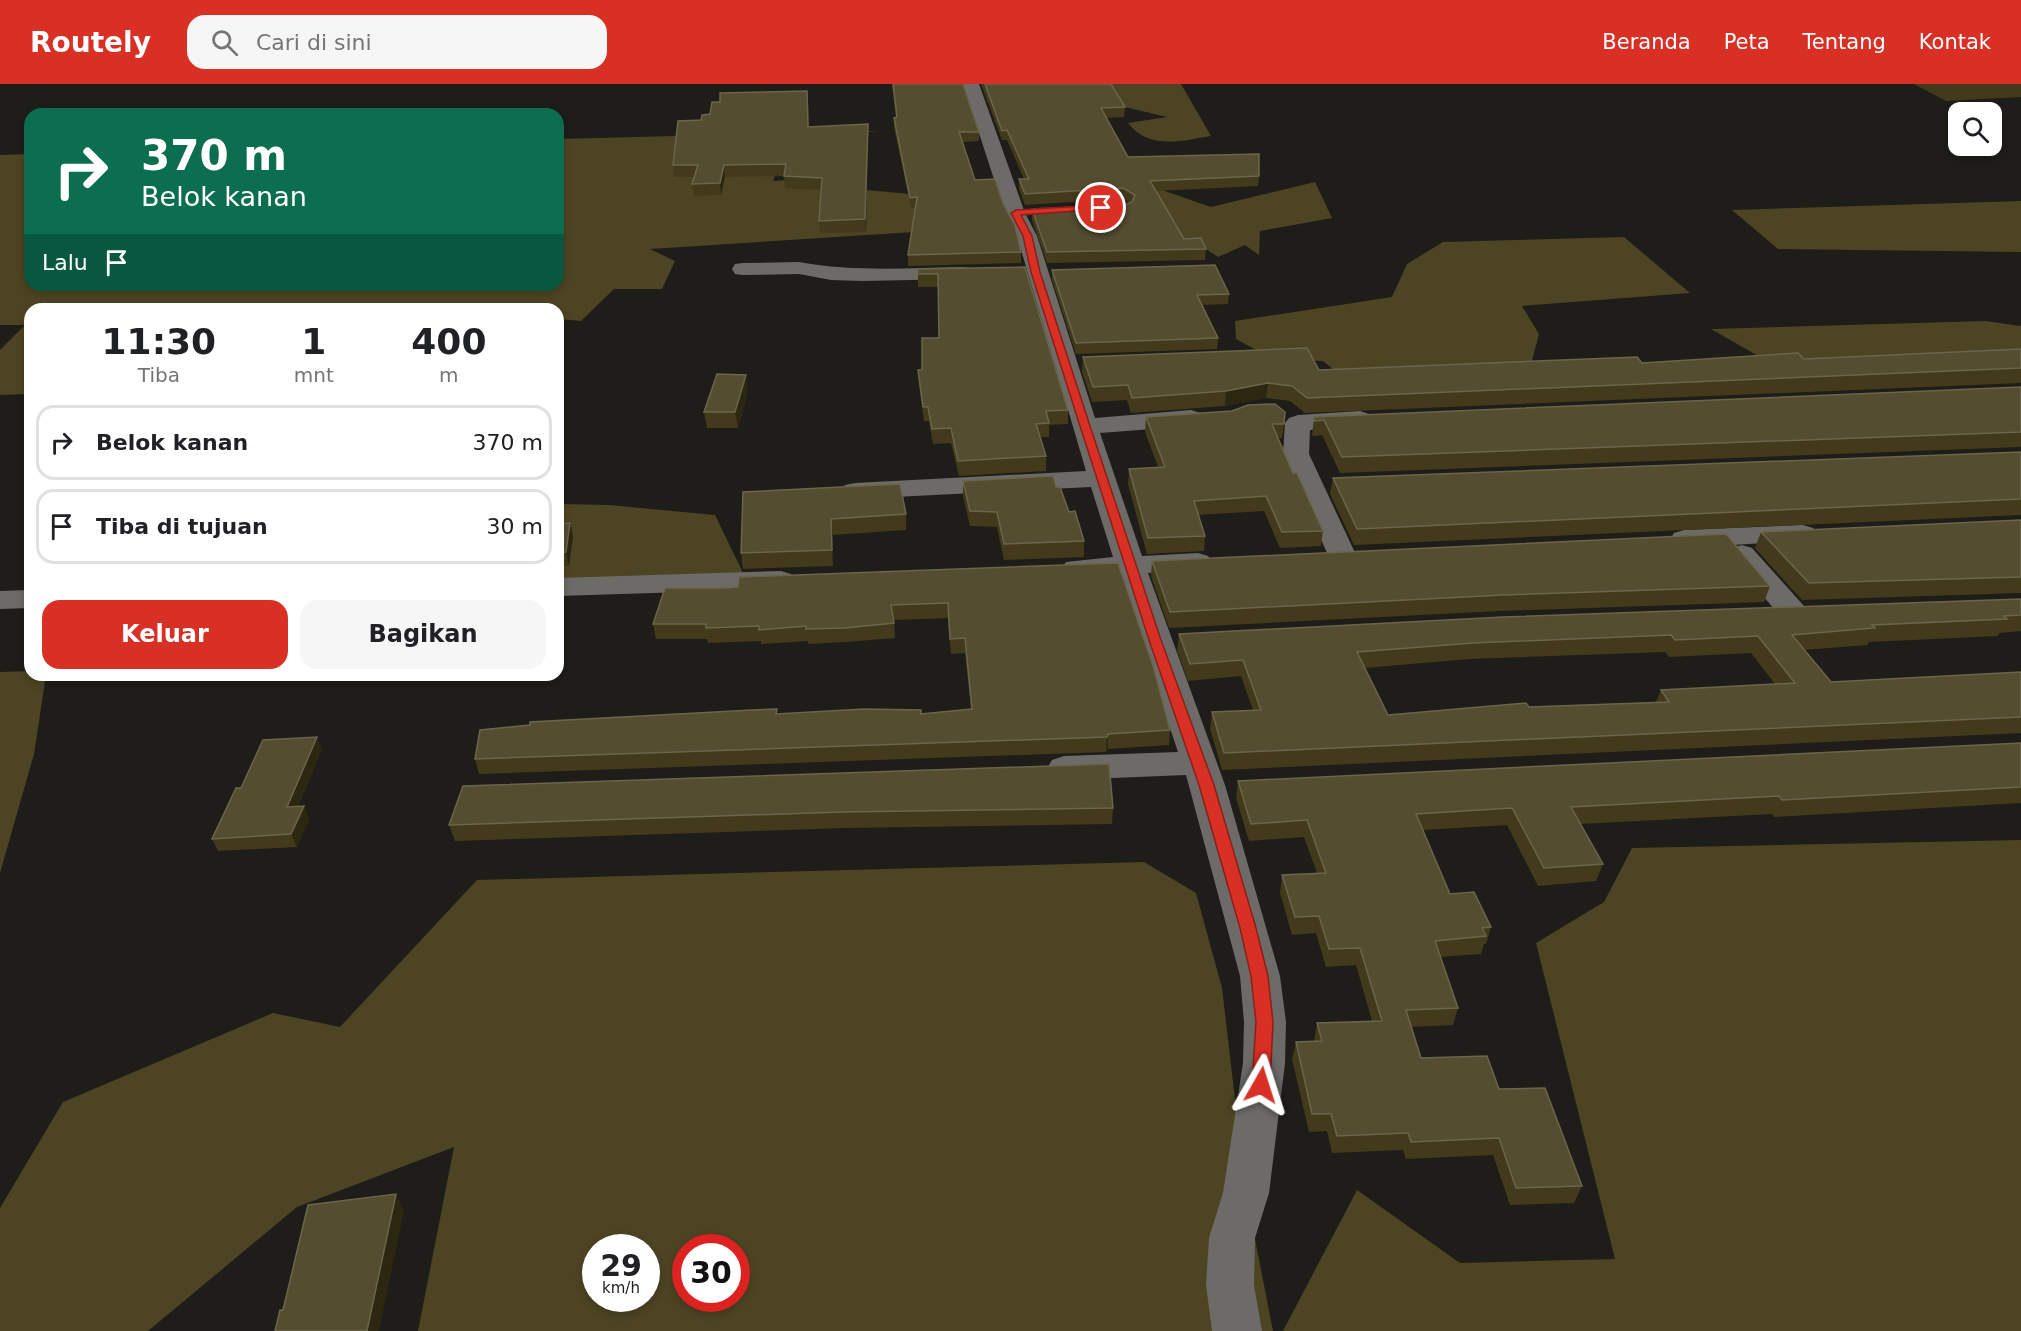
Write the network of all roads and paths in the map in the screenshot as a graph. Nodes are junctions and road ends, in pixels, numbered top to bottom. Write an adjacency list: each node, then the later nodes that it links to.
1 (971, 84): 6 (street)
2 (743, 269): 3 (street)
3 (979, 273)
4 (1219, 416): 6 (street)
5 (1383, 418): 12 (street)
6 (1085, 426): 7 (street)
7 (1102, 478): 8 (street); 14 (street)
8 (831, 492)
9 (1833, 533): 10 (street)
10 (1727, 537): 11 (street); 21 (street)
11 (1657, 540)
12 (1342, 555)
13 (1225, 561): 14 (street)
14 (1131, 566): 15 (street); 24 (street)
15 (1048, 569)
16 (804, 579): 17 (street)
17 (564, 586)
18 (24, 599): 19 (street)
19 (0, 600)
20 (1827, 611): 21 (street)
21 (1793, 612): 22 (street)
22 (1757, 614)
23 (1033, 769): 24 (street)
24 (1203, 774): 25 (street); 26 (street)
25 (1242, 784)
26 (1237, 1331)

